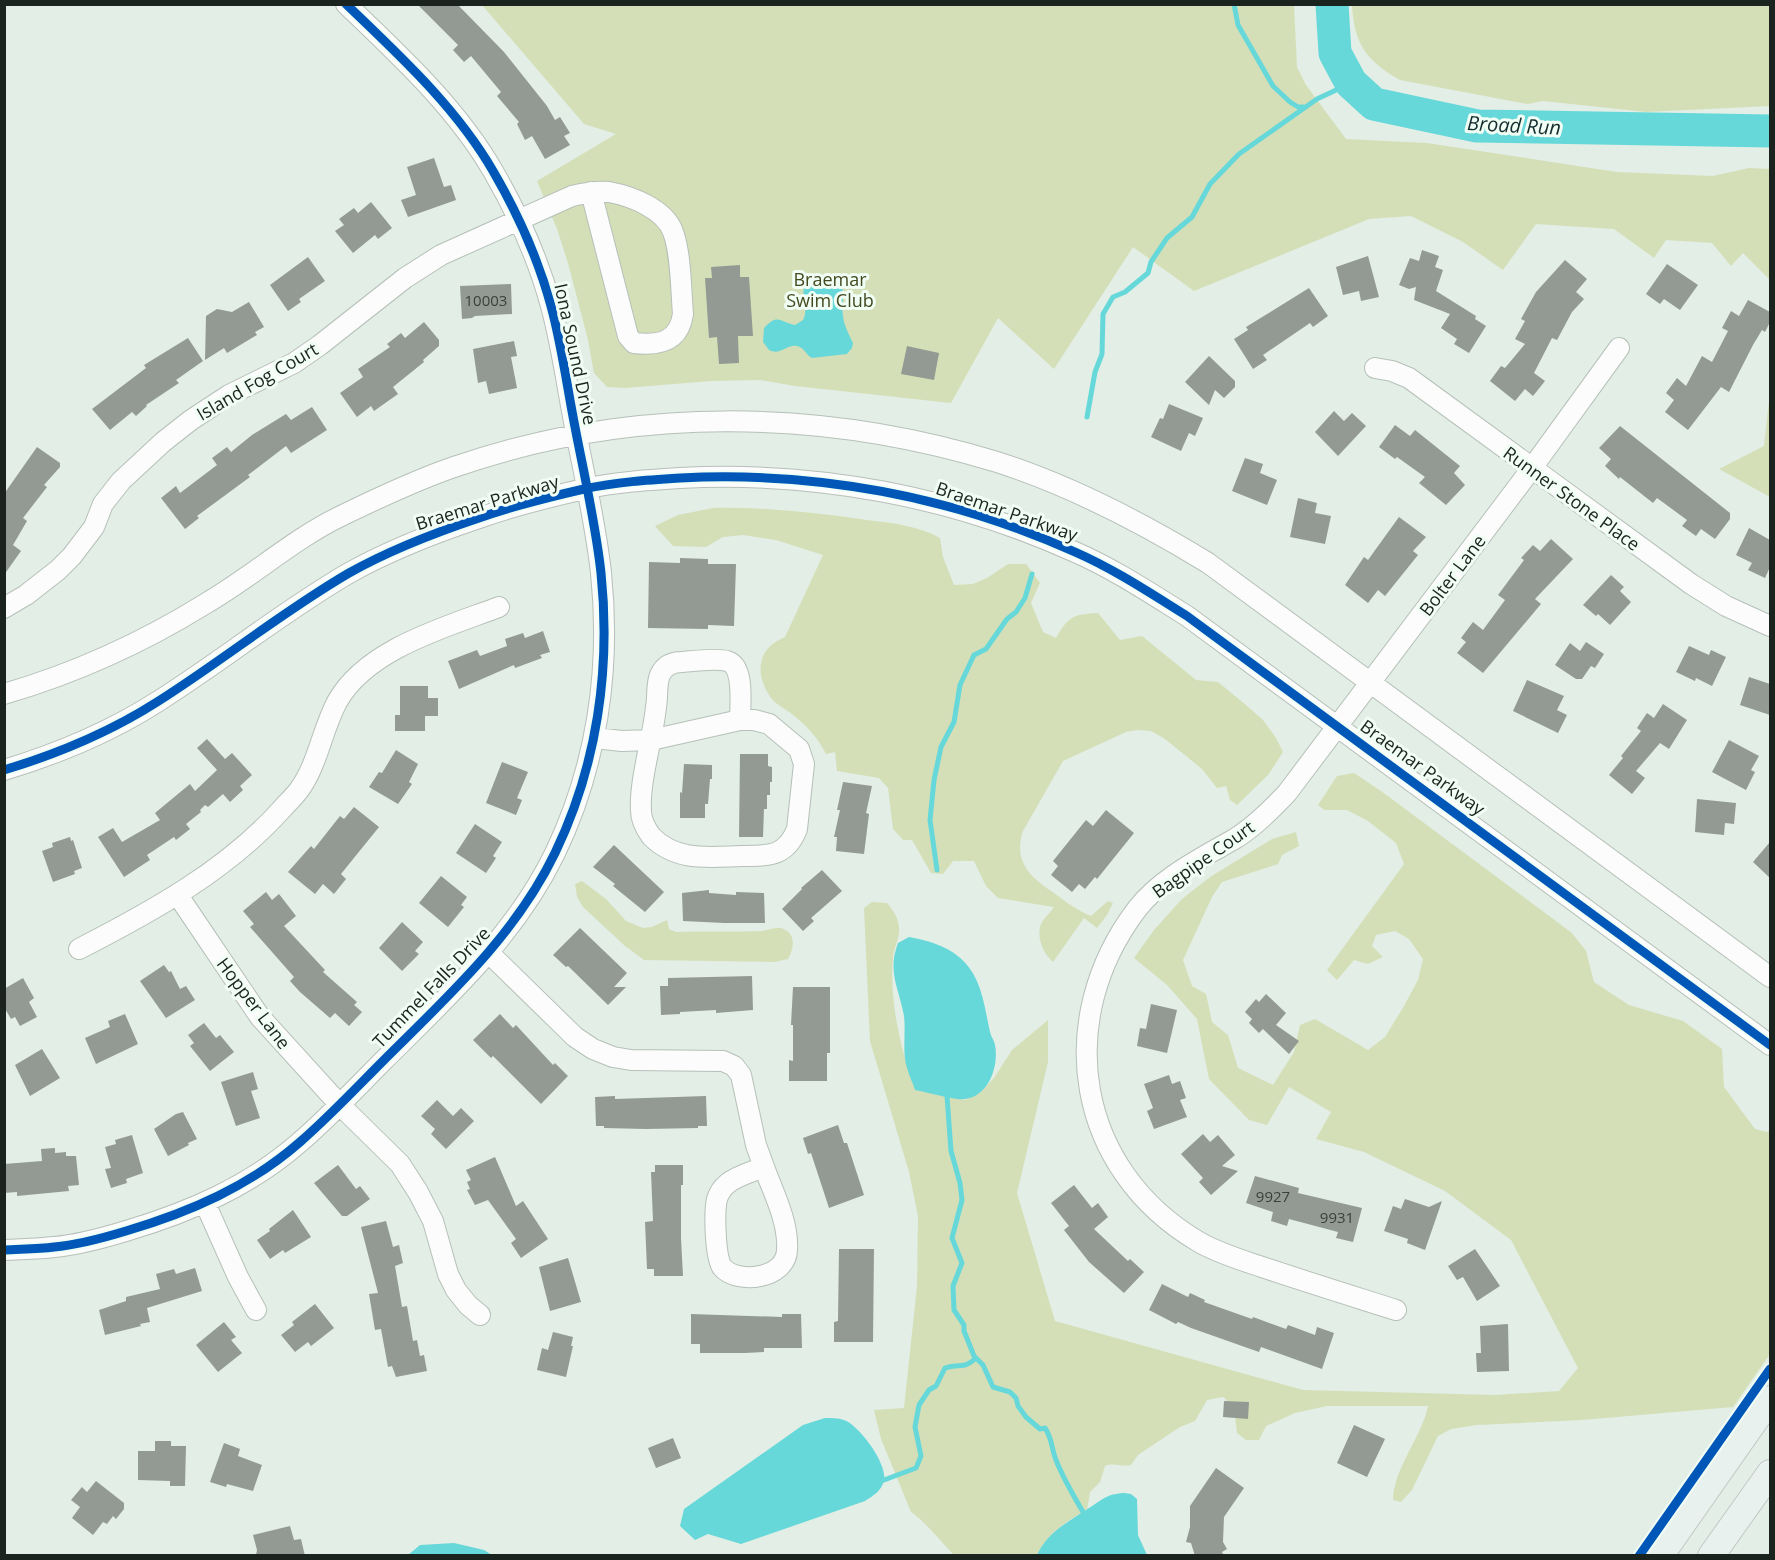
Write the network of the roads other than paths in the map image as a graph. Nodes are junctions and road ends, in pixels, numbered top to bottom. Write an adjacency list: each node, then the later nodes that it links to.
1 (346, 4): 3 (street, Iona Sound Drive)
2 (591, 192): 2 (street); 3 (street, Island Fog Court)
3 (519, 219): 6 (street, Iona Sound Drive); 10 (street, Island Fog Court)
4 (1619, 348): 7 (street, Bolter Lane)
5 (1375, 368): 7 (street, Runner Stone Place)
6 (576, 435): 8 (street, Iona Sound Drive); 12 (street, Braemar Parkway); 13 (street, Braemar Parkway)
7 (1532, 468): 11 (street, Runner Stone Place); 12 (street, Bolter Lane)
8 (586, 489): 15 (street, Braemar Parkway); 16 (street, Tummel Falls Drive); 18 (street, Braemar Parkway)
9 (499, 607): 19 (street)
10 (4, 608)
11 (1770, 626)
12 (1372, 682): 15 (street, Bagpipe Court); 22 (street, Braemar Parkway)
13 (4, 694)
14 (740, 720): 17 (street); 17 (street); 17 (street)
15 (1339, 726): 23 (street, Braemar Parkway); 29 (street, Bagpipe Court)
16 (595, 738): 17 (street); 21 (street, Tummel Falls Drive)
17 (651, 740)
18 (4, 770)
19 (177, 894): 20 (street); 24 (street, Hopper Lane)
20 (79, 949)
21 (489, 953): 24 (street, Tummel Falls Drive); 25 (street)
22 (1770, 977)
23 (1770, 1045)
24 (340, 1105): 26 (street, Tummel Falls Drive); 30 (street, Hopper Lane)
25 (764, 1167): 25 (street)
26 (205, 1203): 27 (street, Tummel Falls Drive); 28 (street)
27 (4, 1250)
28 (256, 1310)
29 (1396, 1310)
30 (480, 1315)
31 (1770, 1399): 33 (main road)
32 (1770, 1473): 34 (main road)
33 (1660, 1556)
34 (1711, 1556)

